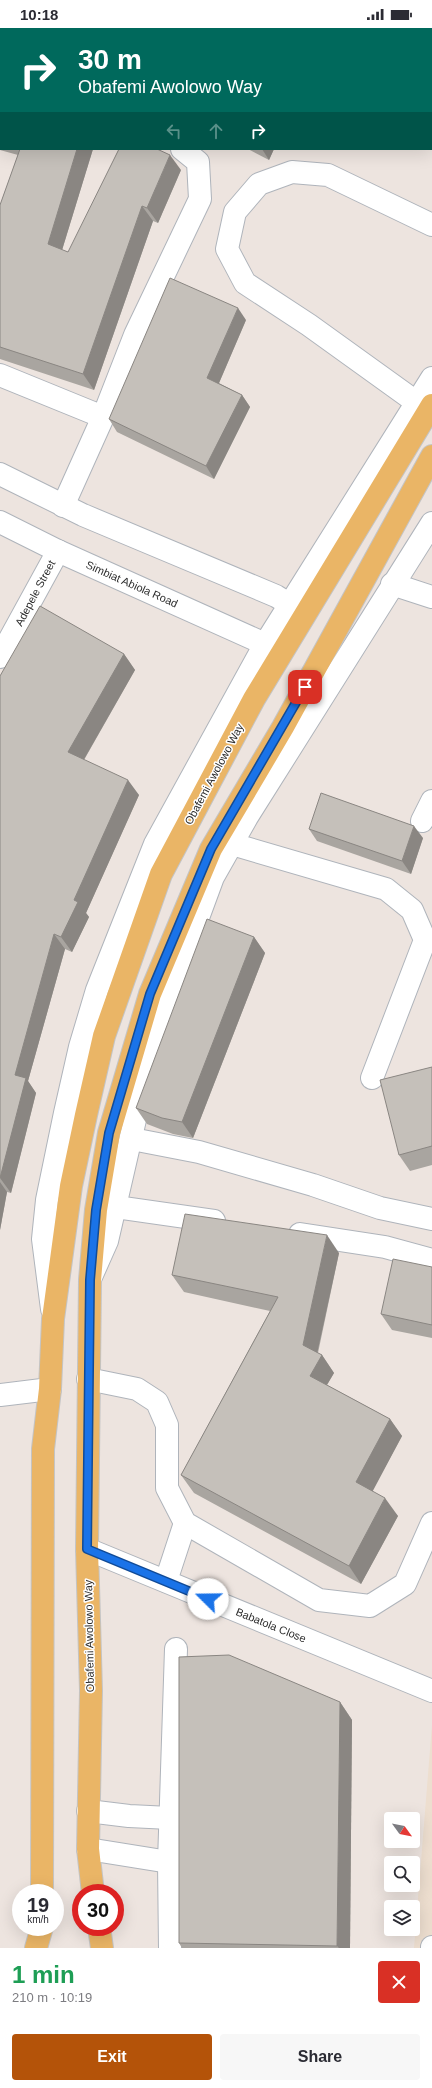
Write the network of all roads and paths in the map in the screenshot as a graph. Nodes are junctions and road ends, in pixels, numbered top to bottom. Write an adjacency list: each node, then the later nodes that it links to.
1 (183, 150): 6 (street)
2 (432, 225): 5 (street)
3 (0, 375): 6 (street)
4 (432, 378): 5 (street)
5 (424, 403): 15 (street); 29 (main road, Obafemi Awolowo Way)
6 (103, 417): 9 (street)
7 (427, 464): 28 (main road, Obafemi Awolowo Way)
8 (0, 474): 9 (street)
9 (63, 506): 15 (street)
10 (0, 522): 12 (street, Simbiat Abiola Road)
11 (432, 523): 13 (street)
12 (58, 551): 16 (street, Simbiat Abiola Road); 17 (street, Adepele Street)
13 (392, 584): 14 (street); 20 (street)
14 (432, 597)
15 (289, 604): 16 (street)
16 (265, 644): 29 (street)
17 (0, 657)
18 (432, 801): 19 (street)
19 (422, 822)
20 (232, 844): 21 (street); 22 (street)
21 (372, 1078)
22 (132, 1139): 23 (street); 24 (street)
23 (116, 1207): 25 (street); 28 (street)
24 (432, 1219)
25 (232, 1224)
26 (278, 1231): 27 (street)
27 (432, 1260)
28 (90, 1280): 30 (main road, Obafemi Awolowo Way)
29 (53, 1319): 31 (main road, Obafemi Awolowo Way)
30 (88, 1379): 34 (street); 35 (main road, Obafemi Awolowo Way)
31 (50, 1389): 32 (street); 43 (main road)
32 (0, 1395)
33 (432, 1523): 34 (street)
34 (185, 1524): 36 (street)
35 (87, 1549): 36 (street, Babatola Close); 39 (main road, Obafemi Awolowo Way)
36 (166, 1581): 38 (street, Babatola Close)
37 (176, 1649): 40 (street)
38 (432, 1691)
39 (88, 1811): 40 (street); 41 (main road, Obafemi Awolowo Way)
40 (170, 1818): 42 (street)
41 (88, 1849): 42 (street); 44 (main road, Obafemi Awolowo Way)
42 (169, 1862): 53 (street)
43 (42, 1884)
44 (92, 1884)
45 (39, 1936): 49 (main road)
46 (42, 1936): 50 (main road)
47 (93, 1936): 51 (main road)
48 (100, 1936): 52 (main road)
49 (36, 1948)
50 (43, 1948)
51 (92, 1948)
52 (102, 1948)
53 (170, 1948)

